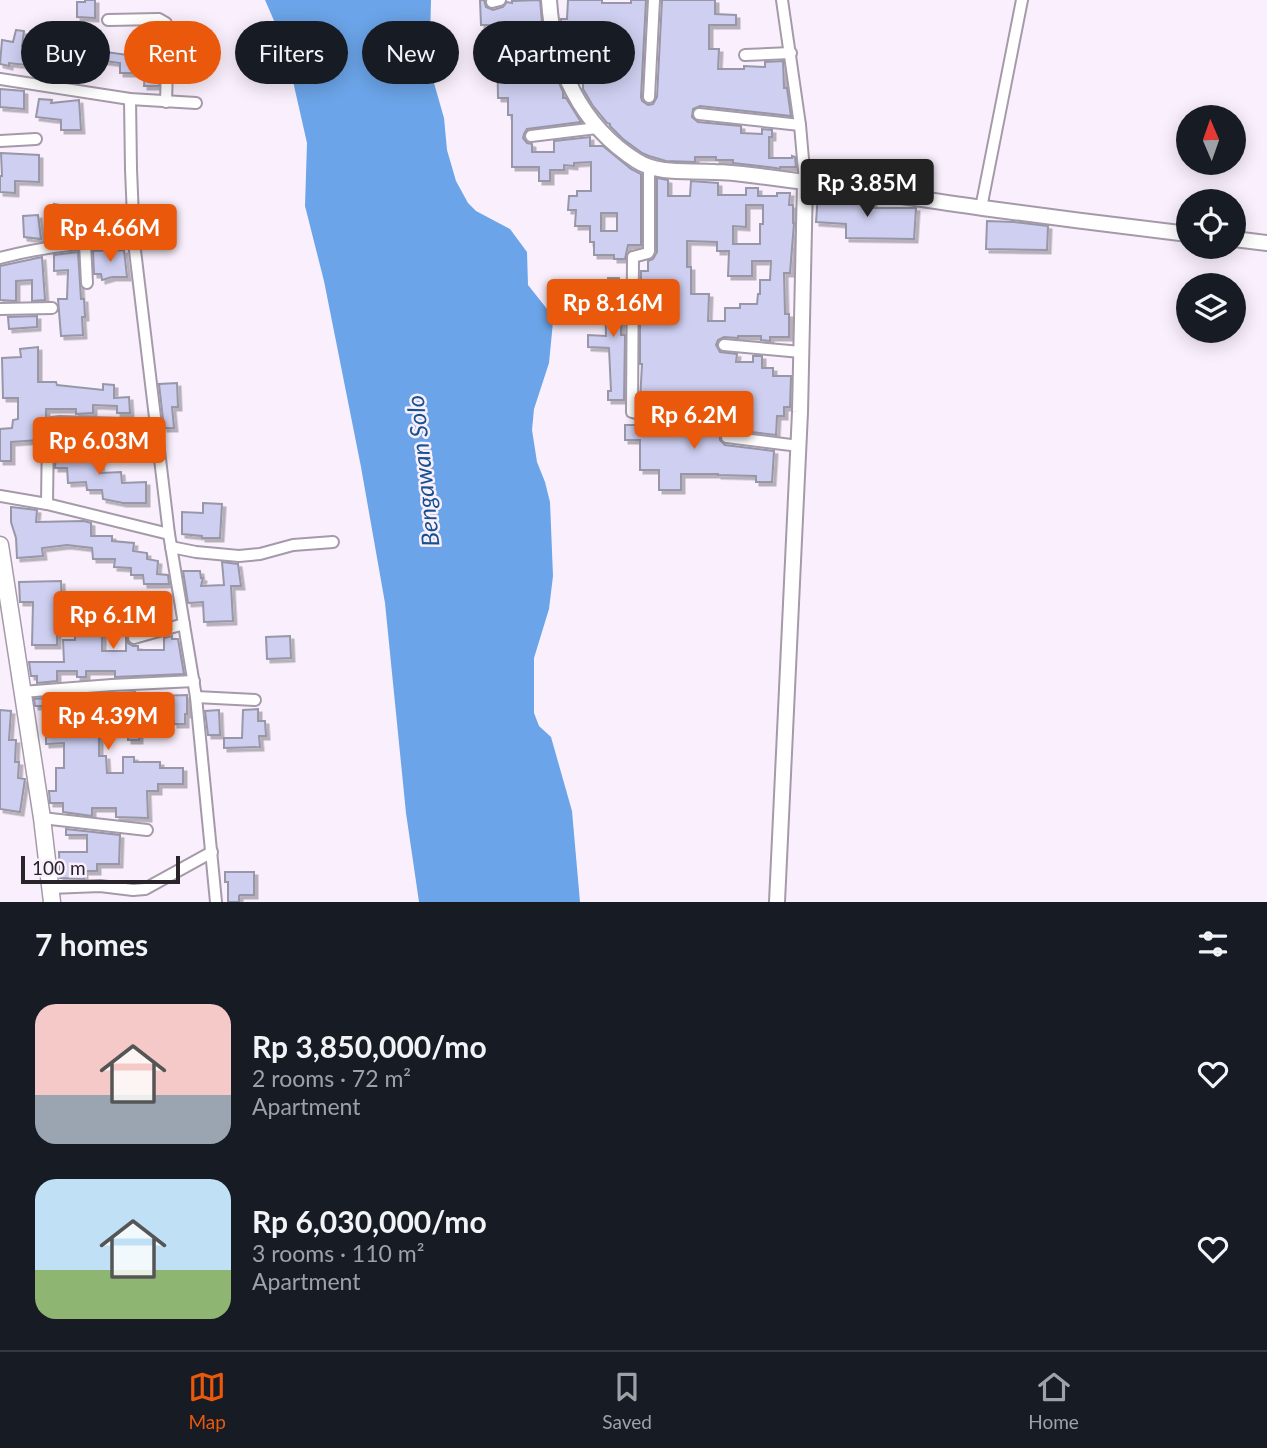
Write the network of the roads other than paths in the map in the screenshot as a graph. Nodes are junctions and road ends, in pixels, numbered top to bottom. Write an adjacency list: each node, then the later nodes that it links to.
1 (549, 0): 15 (street)
2 (654, 0): 9 (street)
3 (782, 0): 6 (street)
4 (1022, 0): 21 (street)
5 (108, 20): 11 (street)
6 (791, 53): 7 (street); 14 (street)
7 (745, 55)
8 (0, 79): 10 (street)
9 (649, 97)
10 (130, 99): 11 (street); 24 (street)
11 (166, 102): 12 (street)
12 (196, 103)
13 (699, 114): 14 (street)
14 (800, 125): 20 (street)
15 (597, 128): 16 (street); 19 (street)
16 (531, 136)
17 (36, 139): 18 (street)
18 (0, 141)
19 (649, 167): 20 (street); 34 (street)
20 (805, 182): 21 (street); 32 (street)
21 (981, 208): 22 (street)
22 (1176, 232)
23 (1246, 240): 26 (street)
24 (134, 242): 25 (street); 33 (street)
25 (85, 243): 27 (street); 28 (street)
26 (1267, 243)
27 (0, 258)
28 (87, 283)
29 (52, 308): 30 (street)
30 (0, 309)
31 (724, 345): 32 (street)
32 (802, 352): 34 (street)
33 (156, 425): 36 (street); 37 (street)
34 (799, 446): 52 (street)
35 (0, 496): 36 (street)
36 (47, 504): 37 (street)
37 (169, 534): 39 (street)
38 (332, 542): 39 (street)
39 (171, 547): 41 (street)
40 (0, 550): 44 (main road)
41 (184, 624): 42 (street); 43 (street)
42 (134, 638)
43 (194, 681): 44 (street); 45 (street)
44 (22, 692): 47 (main road)
45 (196, 697): 46 (street); 49 (street)
46 (255, 701)
47 (42, 818): 48 (street); 50 (main road)
48 (147, 830)
49 (212, 852): 50 (street); 51 (street)
50 (51, 895)
51 (216, 902)
52 (776, 902)

